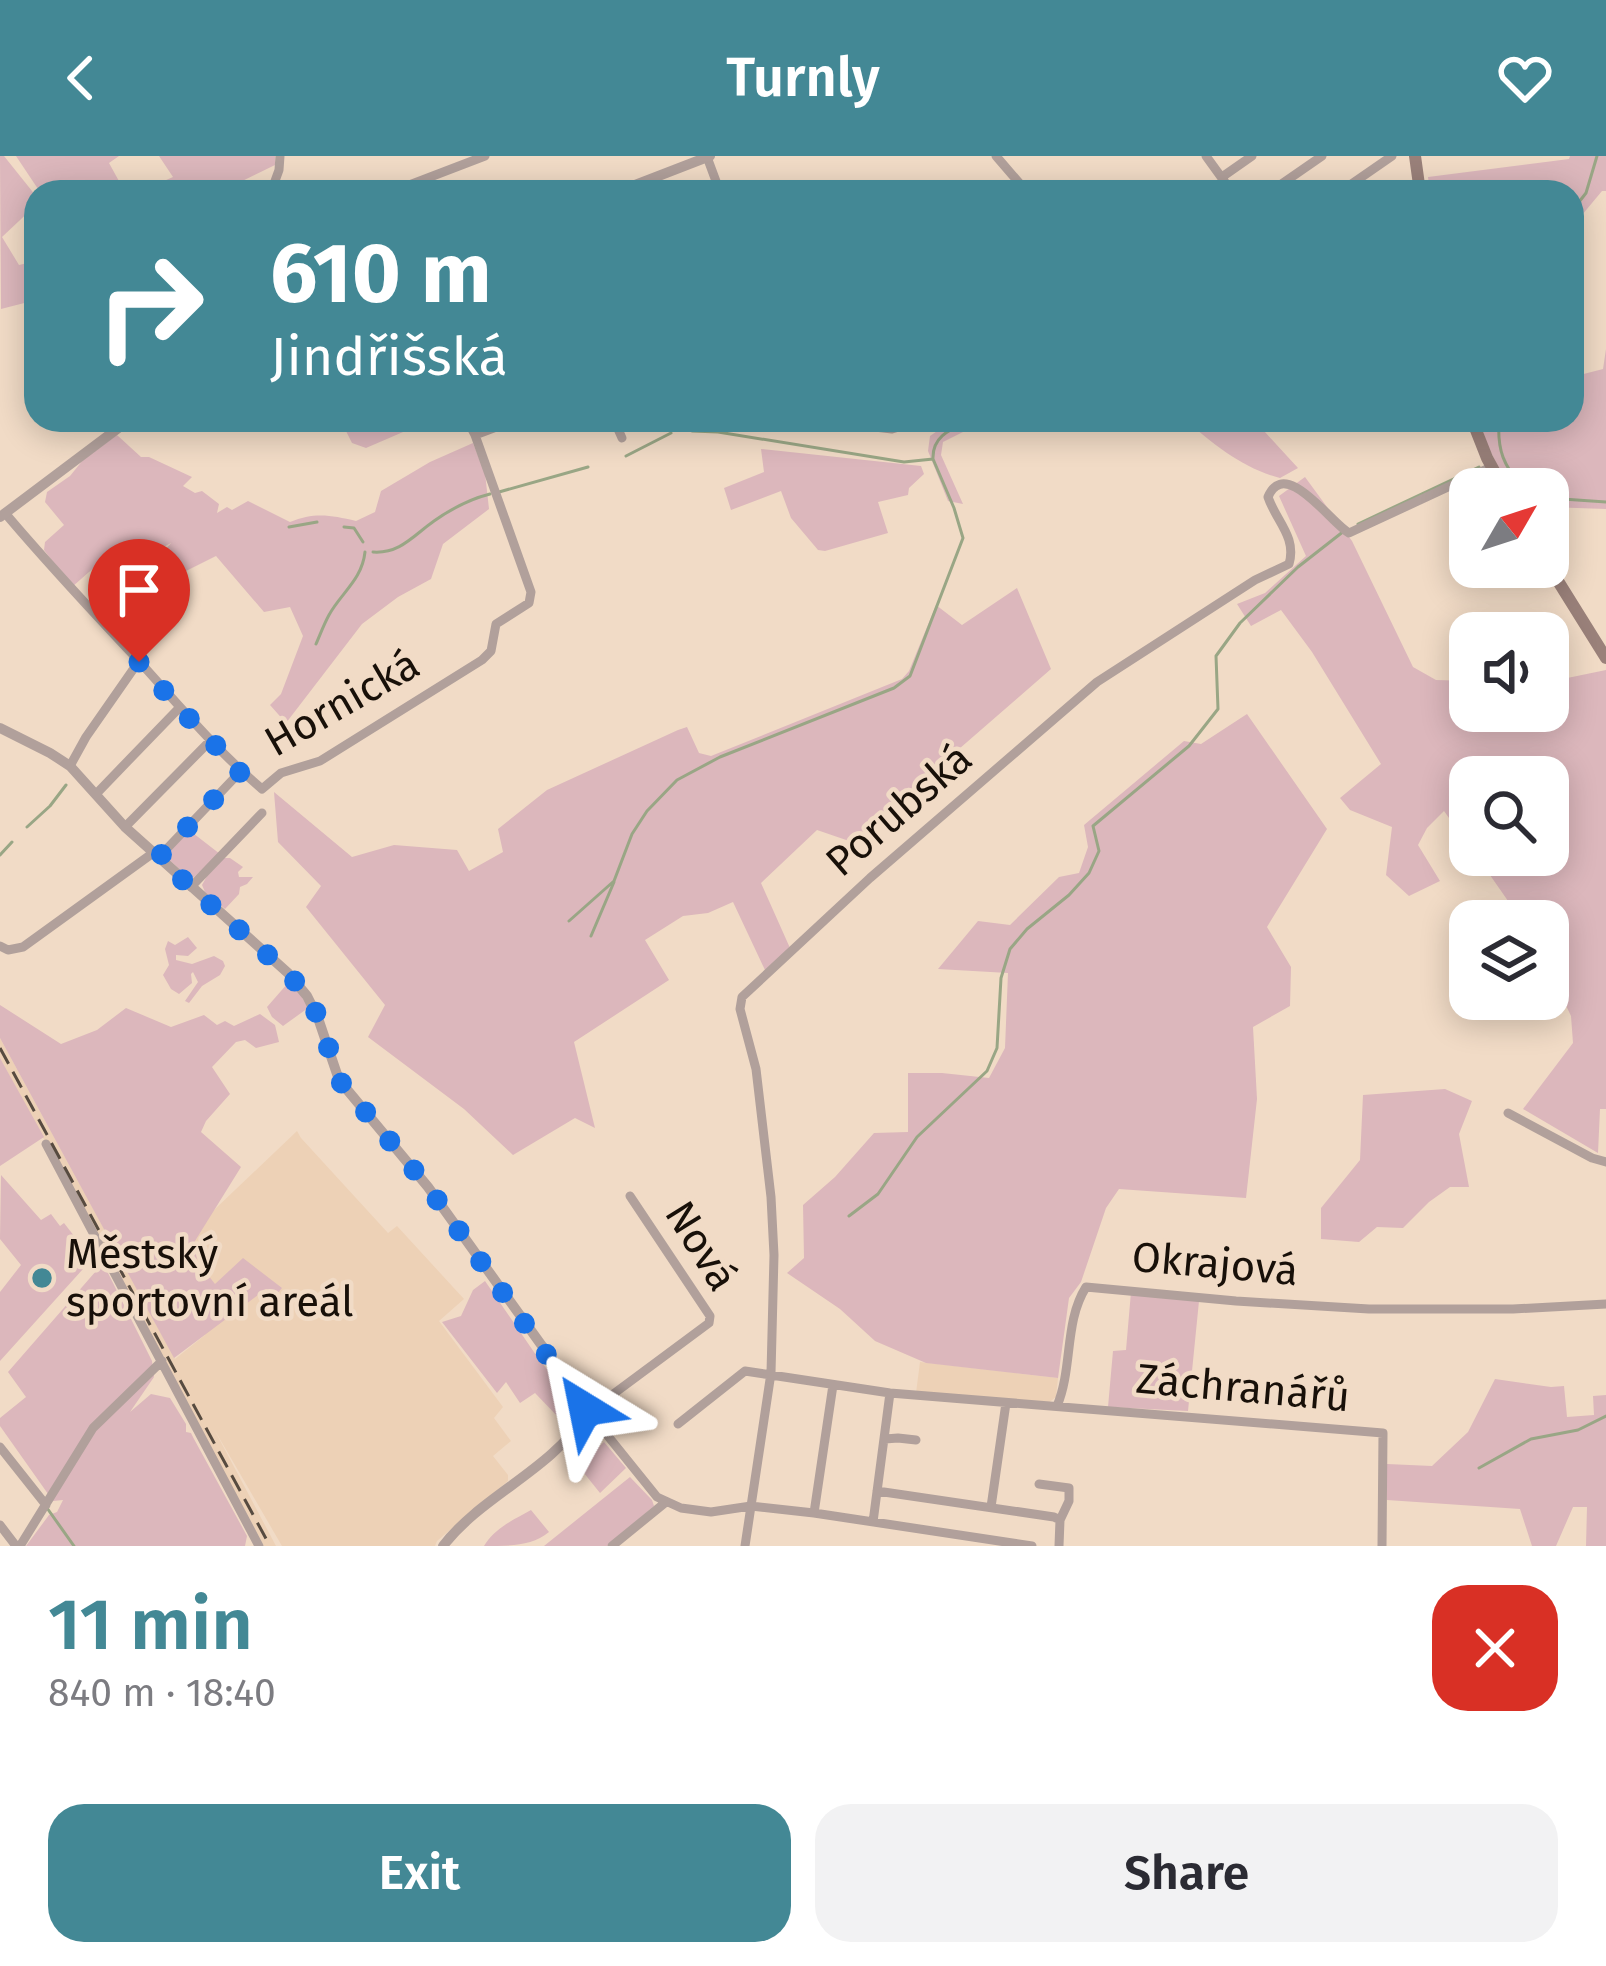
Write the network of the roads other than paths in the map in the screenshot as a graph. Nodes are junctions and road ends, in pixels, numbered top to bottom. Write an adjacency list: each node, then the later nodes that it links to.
1 (485, 156): 9 (street)
2 (709, 156): 10 (street)
3 (996, 156): 11 (street)
4 (1206, 156): 8 (street)
5 (1252, 156): 8 (street)
6 (1322, 156): 13 (street)
7 (1392, 156): 14 (street)
8 (1222, 177): 12 (street)
9 (423, 180)
10 (648, 180)
11 (1017, 180)
12 (1224, 180)
13 (1287, 180)
14 (1357, 180)
15 (113, 432): 24 (street)
16 (473, 432): 20 (street, Hornická)
17 (483, 432): 20 (street)
18 (619, 432): 21 (street)
19 (1477, 432): 22 (main road)
20 (475, 435): 32 (street, Hornická)
21 (622, 438)
22 (1489, 463): 23 (main road); 45 (street, Porubská)
23 (1492, 468)
24 (2, 515): 27 (street, Hornická)
25 (1562, 588): 26 (main road)
26 (1606, 658)
27 (139, 662): 28 (street, Hornická); 31 (street)
28 (179, 708): 30 (street, Hornická); 33 (street)
29 (0, 728): 31 (street)
30 (211, 740): 32 (street, Hornická); 35 (street)
31 (70, 766): 33 (street)
32 (241, 771): 36 (street)
33 (96, 794): 35 (street)
34 (262, 812): 37 (street)
35 (125, 827): 36 (street)
36 (156, 856): 37 (street); 38 (street)
37 (190, 886): 50 (street)
38 (0, 946)
39 (1508, 1113): 41 (street)
40 (46, 1144): 44 (street)
41 (1606, 1162)
42 (629, 1196): 50 (street, Nová)
43 (1606, 1304): 49 (street, Okrajová)
44 (162, 1361): 58 (street); 67 (street)
45 (771, 1373): 46 (street); 51 (street); 59 (street, Porubská)
46 (833, 1385): 47 (street); 61 (street)
47 (890, 1393): 48 (street); 52 (street)
48 (1006, 1403): 49 (street); 60 (street)
49 (1057, 1406): 74 (street, Záchranářů)
50 (585, 1415): 57 (street); 68 (street)
51 (678, 1424)
52 (885, 1439): 53 (street); 56 (street)
53 (916, 1441)
54 (0, 1447): 58 (street)
55 (1039, 1484): 62 (street)
56 (877, 1491): 60 (street); 63 (street)
57 (666, 1502): 59 (street); 65 (street)
58 (46, 1505): 66 (street)
59 (751, 1507): 61 (street); 71 (street, Porubská)
60 (992, 1507): 62 (street)
61 (814, 1513): 63 (street)
62 (1060, 1520): 73 (street)
63 (873, 1522): 72 (street)
64 (0, 1525): 66 (street)
65 (628, 1534): 69 (street); 70 (street)
66 (18, 1546)
67 (259, 1546)
68 (443, 1546)
69 (612, 1546)
70 (638, 1546)
71 (745, 1546)
72 (1032, 1546)
73 (1059, 1546)
74 (1382, 1546)

